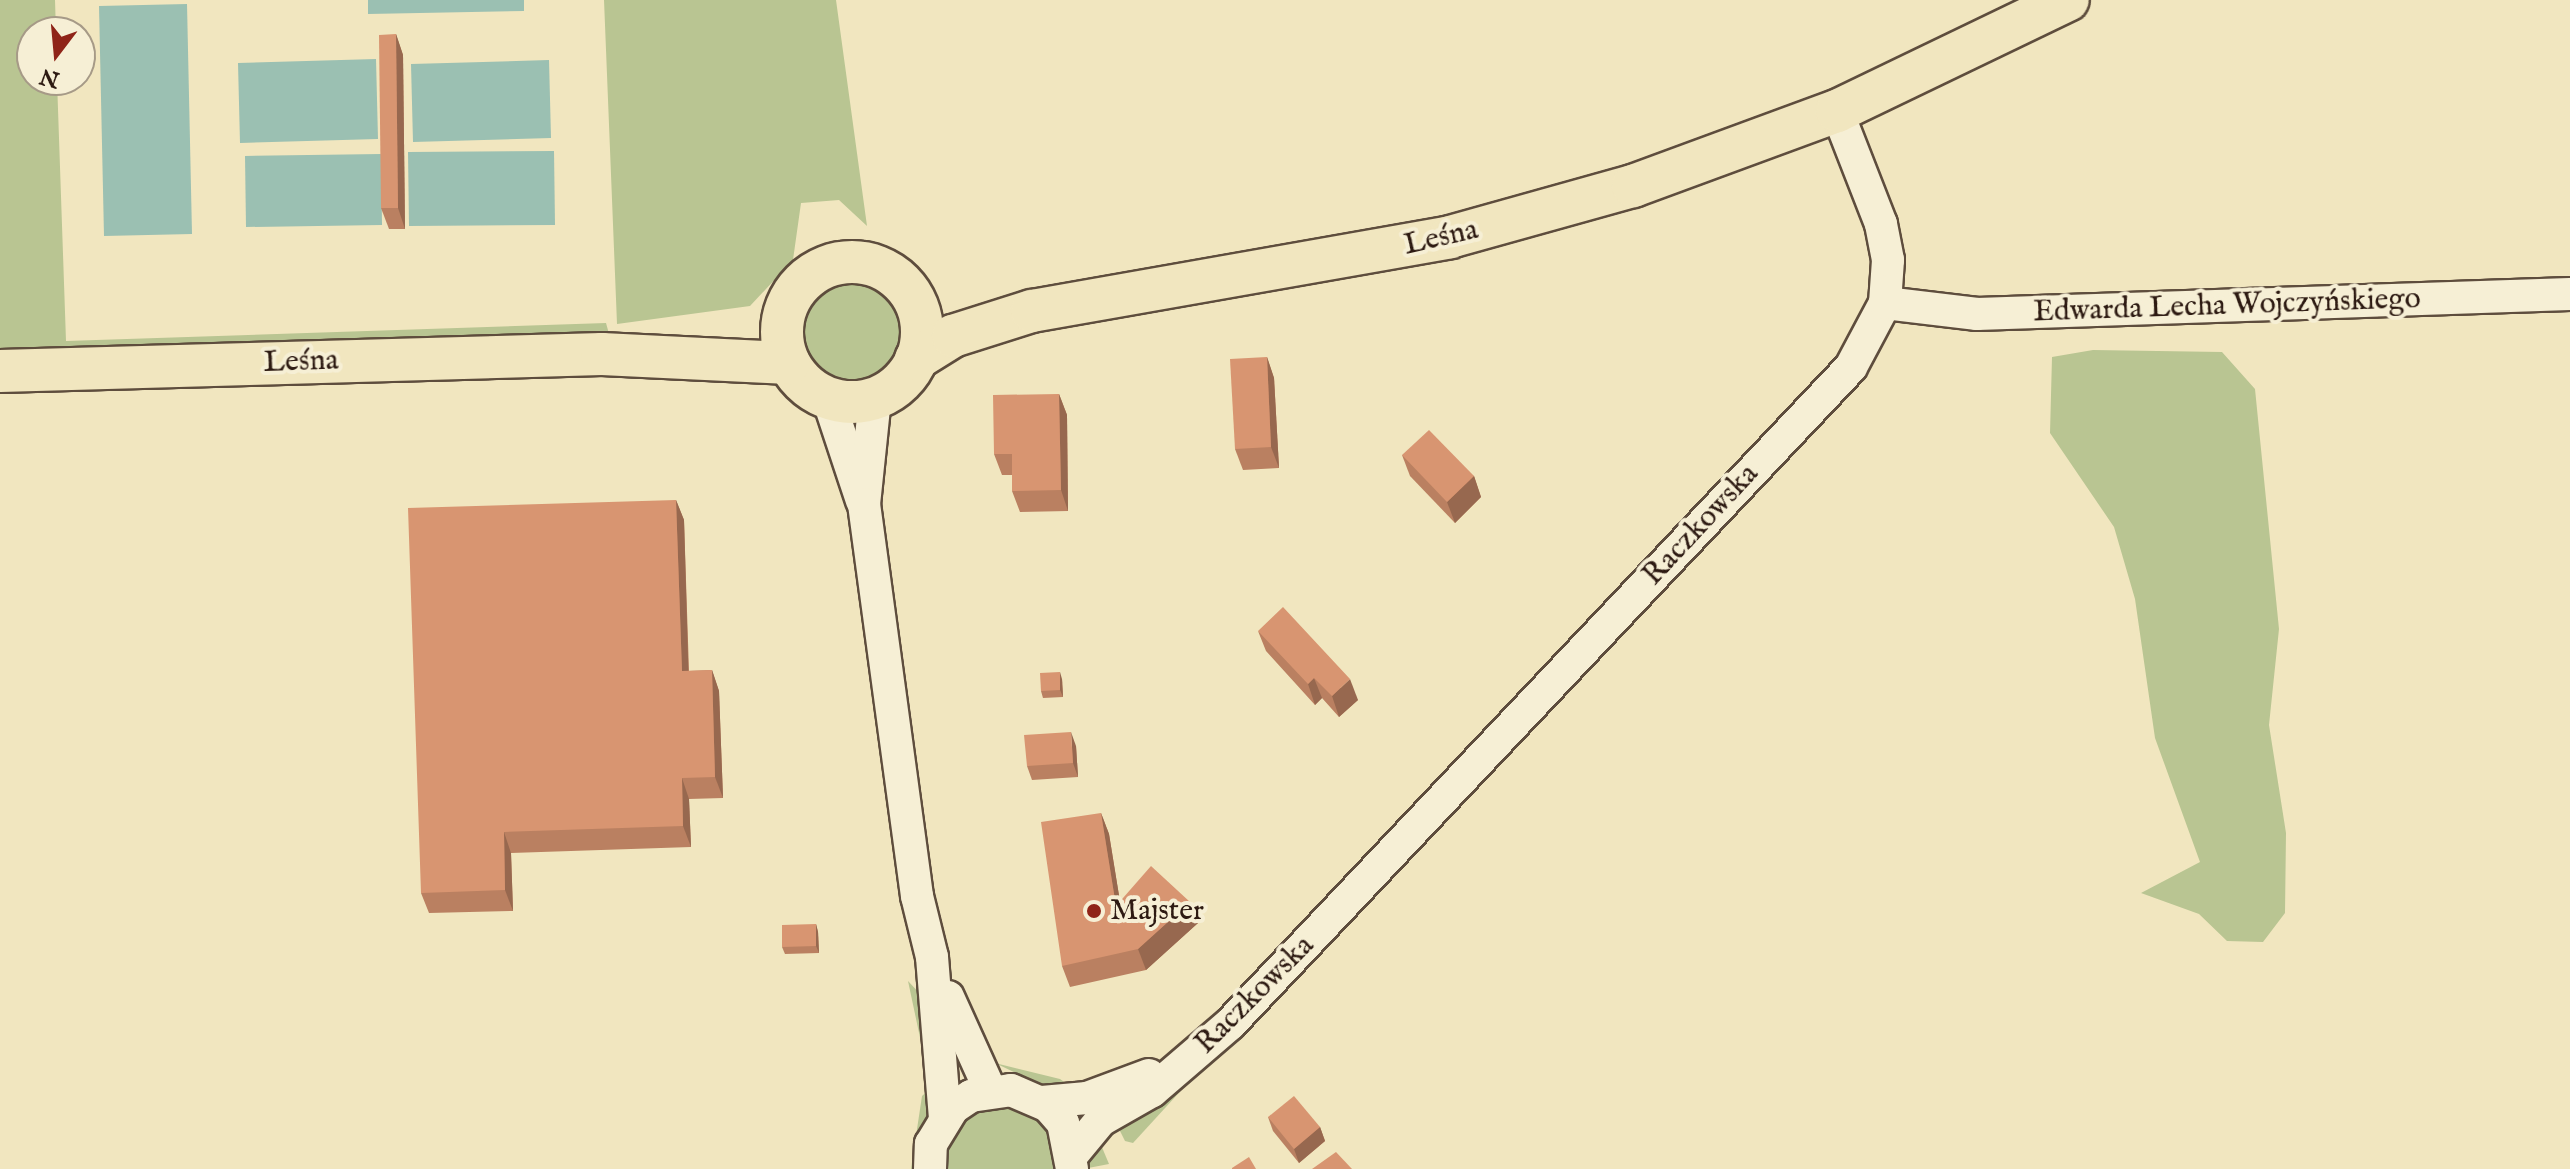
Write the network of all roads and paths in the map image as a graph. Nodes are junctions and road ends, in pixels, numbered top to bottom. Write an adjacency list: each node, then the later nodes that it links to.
1 (2068, 0): 2 (main road)
2 (1837, 111): 5 (street); 7 (main road, Leśna)
3 (2570, 294): 5 (street, Edwarda Lecha Wojczyńskiego)
4 (914, 300): 6 (main road); 7 (main road, Leśna); 9 (main road)
5 (1885, 303): 16 (street, Raczkowska)
6 (787, 304): 8 (main road, Leśna); 10 (main road)
7 (1032, 311): 9 (main road, Leśna)
8 (602, 354): 10 (main road, Leśna); 11 (main road, Leśna)
9 (916, 359): 13 (main road)
10 (789, 363): 12 (main road)
11 (0, 371)
12 (828, 398): 13 (main road); 14 (street)
13 (875, 398): 14 (street)
14 (864, 504): 15 (street)
15 (932, 957): 17 (street); 19 (street)
16 (1183, 1064): 18 (street, Raczkowska); 20 (street, Raczkowska)
17 (990, 1090): 18 (street, Raczkowska); 19 (street)
18 (1042, 1102): 20 (street)
19 (945, 1118): 21 (street)
20 (1072, 1162)
21 (930, 1169)

